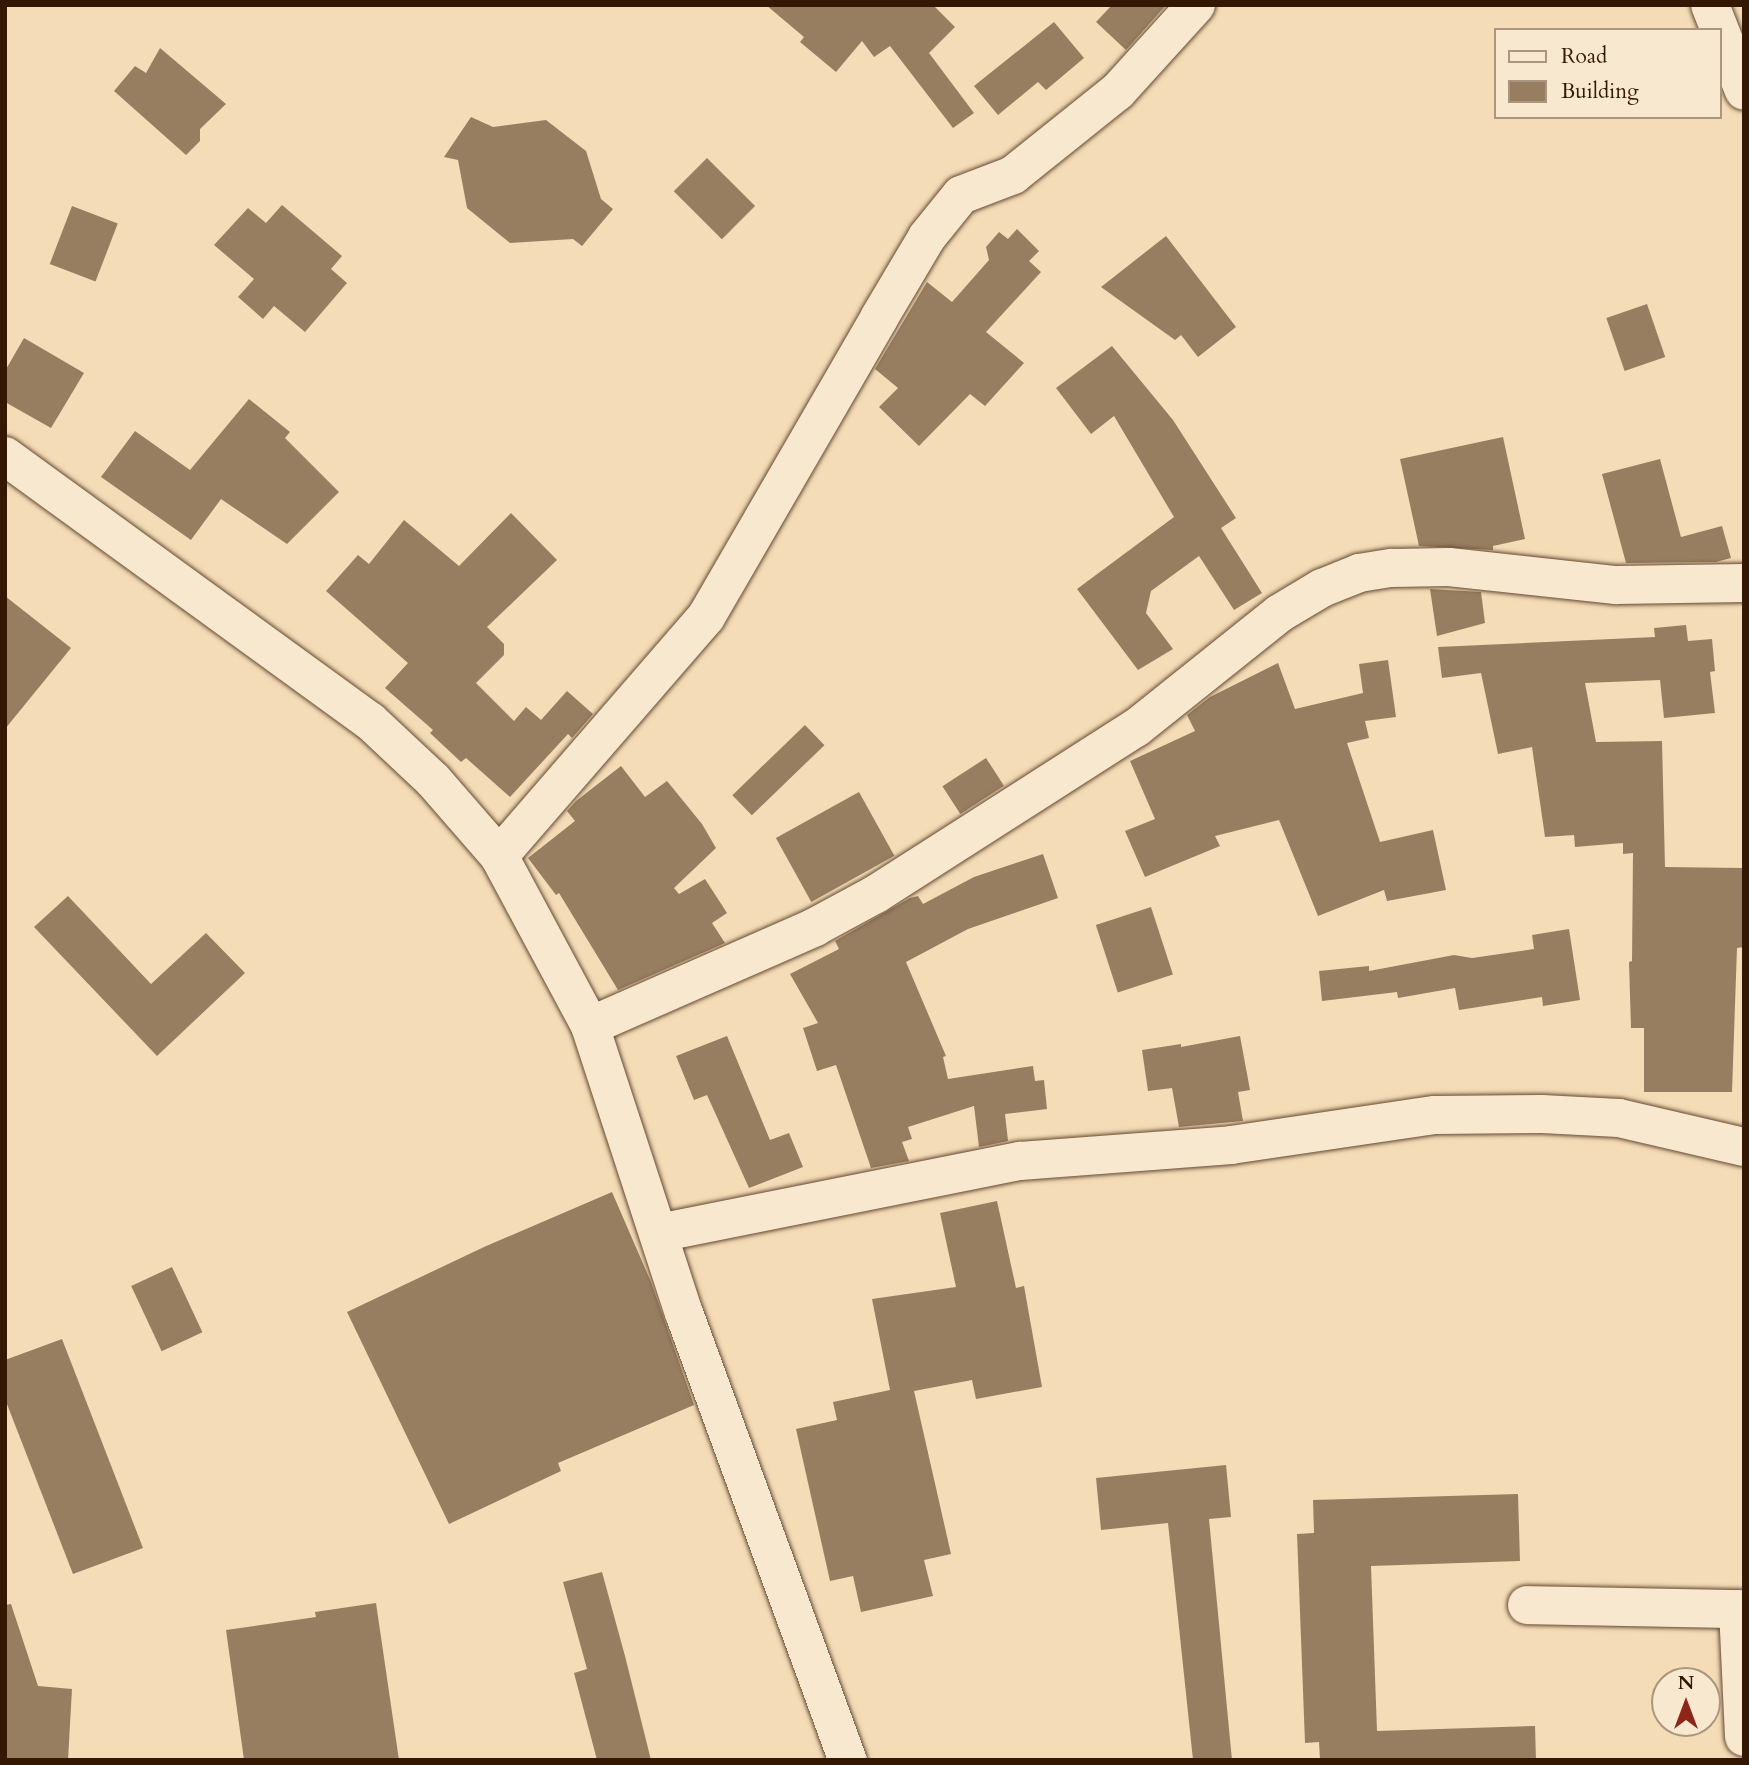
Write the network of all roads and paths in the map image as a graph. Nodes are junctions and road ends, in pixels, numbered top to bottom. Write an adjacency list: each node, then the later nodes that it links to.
1 (1196, 5): 8 (street)
2 (1710, 5): 3 (street)
3 (1719, 28)
4 (1721, 33): 5 (street)
5 (1744, 91)
6 (5, 456): 8 (street)
7 (1744, 583): 9 (street)
8 (499, 856): 9 (street)
9 (590, 1026): 11 (street)
10 (1744, 1147): 11 (street)
11 (659, 1233): 14 (street)
12 (1527, 1605): 13 (street)
13 (1744, 1737)
14 (848, 1760)

